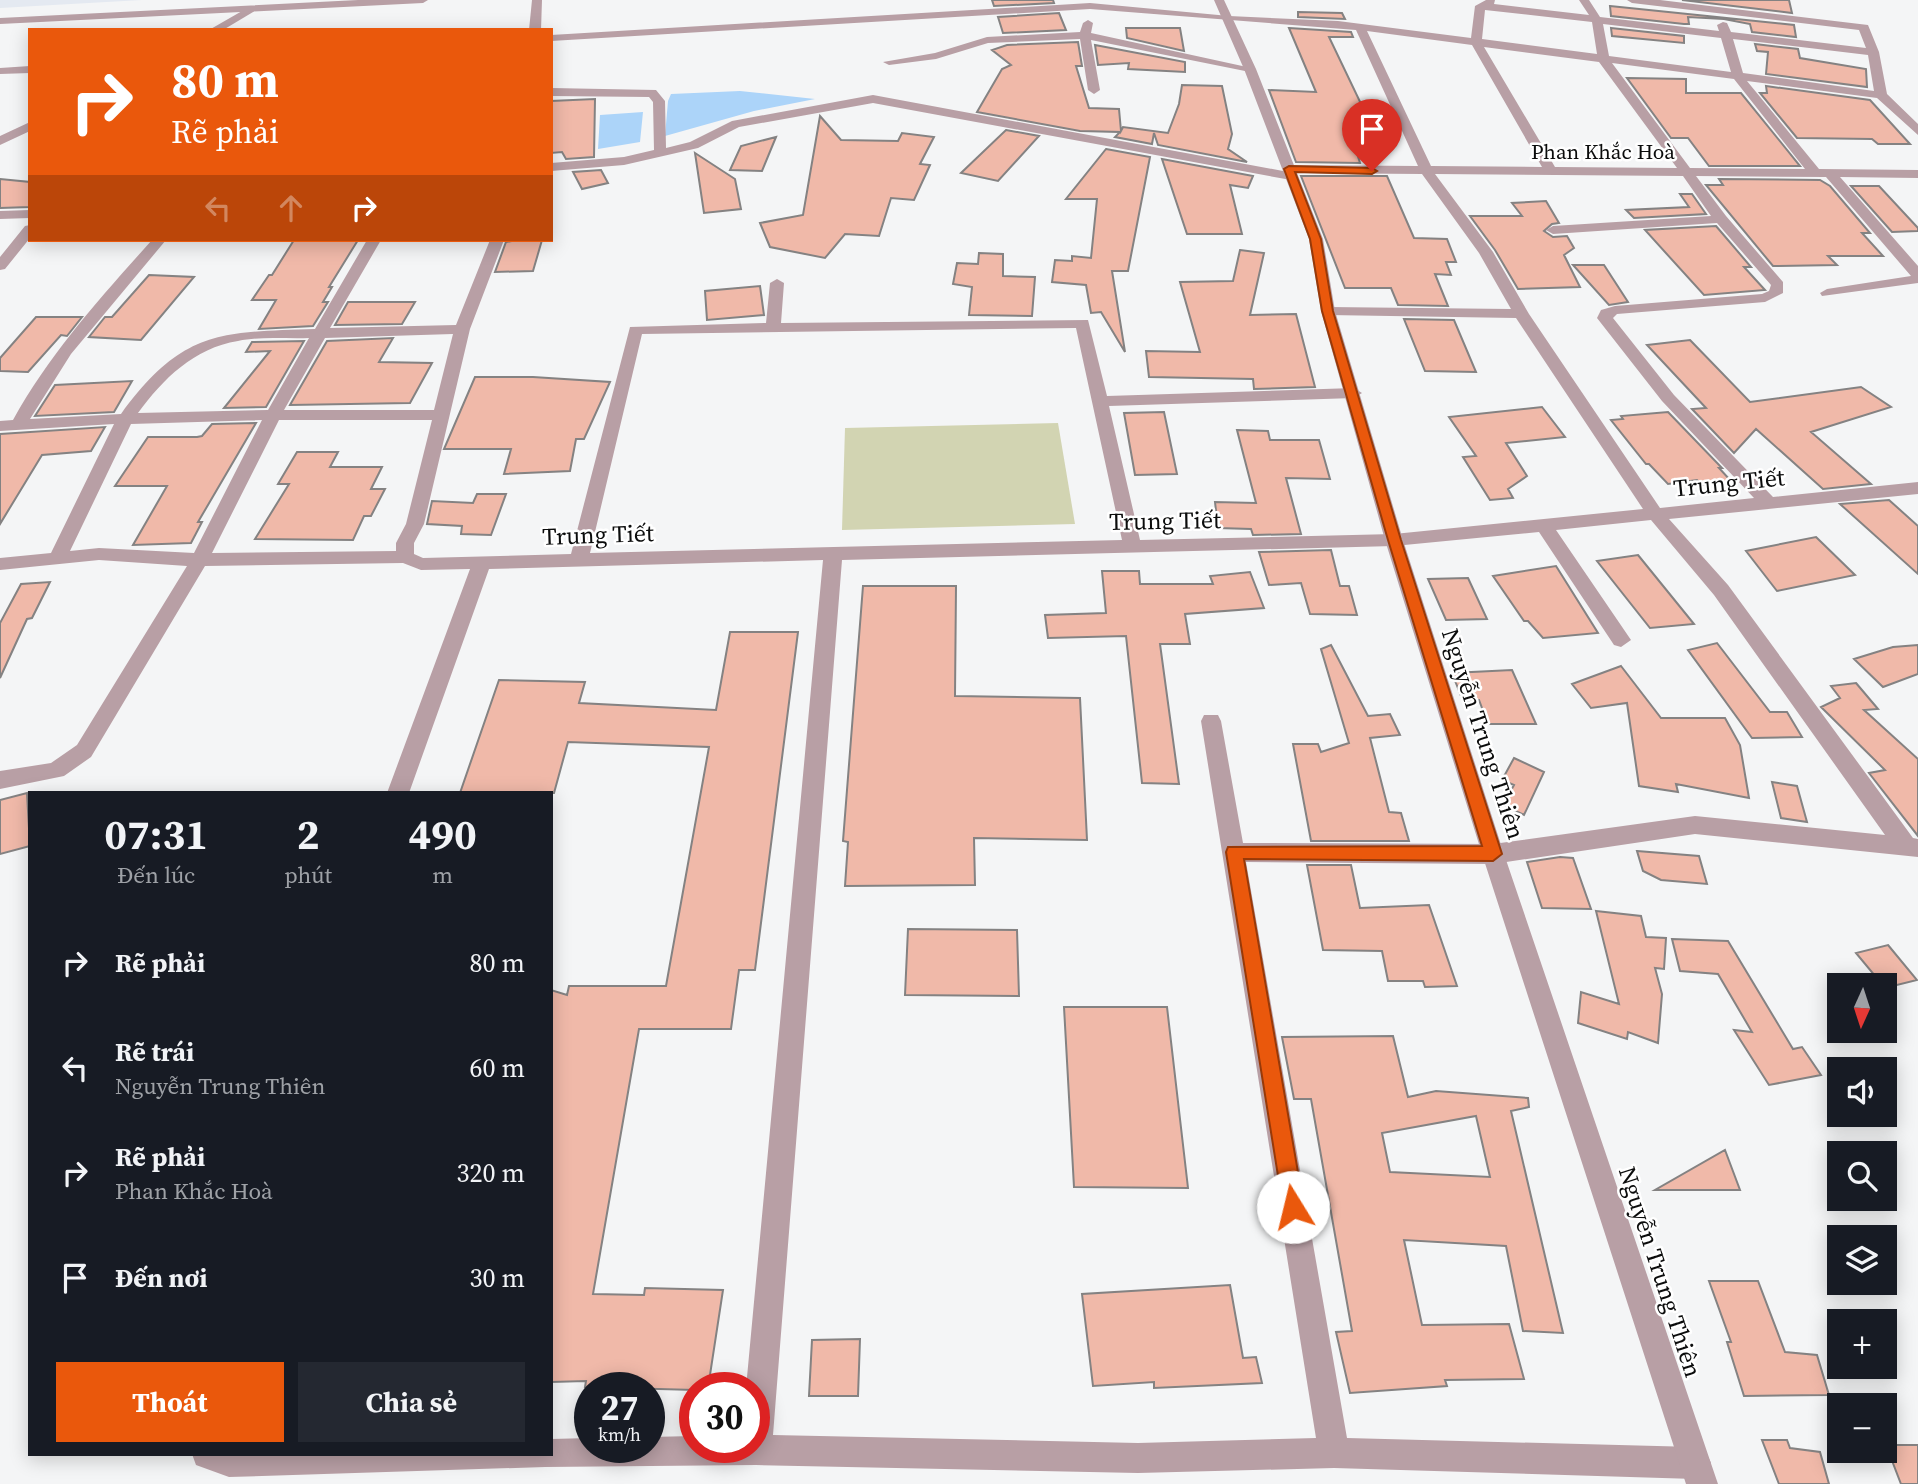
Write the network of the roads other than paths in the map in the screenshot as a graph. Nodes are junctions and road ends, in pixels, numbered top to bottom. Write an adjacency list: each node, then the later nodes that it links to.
1 (424, 0): 8 (street)
2 (537, 0): 19 (street)
3 (905, 0): 13 (street)
4 (1219, 0): 14 (street, Nguyễn Trung Thiên)
5 (1584, 0): 15 (street)
6 (1632, 0): 12 (street)
7 (1544, 1): 10 (street)
8 (279, 4): 11 (street)
9 (1090, 6): 13 (street); 14 (street); 20 (street)
10 (1480, 6): 15 (street); 23 (street)
11 (253, 9): 16 (street); 18 (street)
12 (1716, 10): 21 (street); 24 (street)
13 (910, 17): 22 (street)
14 (1229, 19): 17 (street); 28 (street, Nguyễn Trung Thiên)
15 (1597, 20): 21 (street); 25 (street)
16 (0, 21)
17 (1360, 27): 23 (street); 40 (street)
18 (218, 28)
19 (535, 28)
20 (1085, 35): 26 (street); 28 (street); 31 (street)
21 (1727, 35): 24 (street); 30 (street)
22 (553, 38)
23 (1476, 42): 25 (street); 41 (street)
24 (1873, 52): 33 (street)
25 (1604, 60): 30 (street); 43 (street)
26 (889, 62)
27 (28, 69): 29 (street)
28 (1250, 69): 42 (street, Nguyễn Trung Thiên)
29 (0, 71)
30 (1738, 77): 33 (street); 44 (street)
31 (1094, 90)
32 (553, 92): 38 (street)
33 (1885, 99): 34 (street); 36 (street)
34 (1909, 106)
35 (28, 127): 37 (street)
36 (1918, 131)
37 (0, 141)
38 (660, 153): 39 (street, Phan Khắc Hoà); 42 (street, Phan Khắc Hoà)
39 (553, 167)
40 (1427, 172): 41 (street, Phan Khắc Hoà); 42 (street, Phan Khắc Hoà); 59 (street)
41 (1551, 172): 43 (street, Phan Khắc Hoà)
42 (1290, 173): 58 (street, Nguyễn Trung Thiên)
43 (1687, 173): 44 (street, Phan Khắc Hoà); 48 (street)
44 (1823, 174): 45 (street, Phan Khắc Hoà); 55 (street)
45 (1918, 174)
46 (28, 214): 47 (street)
47 (0, 215)
48 (1721, 219): 49 (street); 71 (street)
49 (1553, 230)
50 (28, 231): 54 (street)
51 (157, 242): 68 (street)
52 (373, 242): 62 (street)
53 (496, 242): 61 (street)
54 (0, 266)
55 (1918, 277): 57 (street)
56 (777, 283): 60 (street)
57 (1827, 293)
58 (1328, 311): 59 (street); 63 (street, Nguyễn Trung Thiên)
59 (1521, 314): 72 (street)
60 (774, 326): 64 (street); 80 (street)
61 (462, 329): 62 (street); 66 (street)
62 (318, 332): 65 (street); 67 (street)
63 (1353, 393): 64 (street); 74 (street, Nguyễn Trung Thiên)
64 (1100, 401): 75 (street)
65 (274, 413): 66 (street); 67 (street); 79 (street)
66 (439, 415): 78 (street)
67 (127, 417): 68 (street); 77 (street)
68 (19, 424): 69 (street)
69 (0, 426)
70 (1918, 488): 71 (street, Trung Tiết)
71 (1770, 505): 72 (street, Trung Tiết)
72 (1656, 515): 73 (street, Trung Tiết); 87 (street)
73 (1544, 526): 74 (street, Trung Tiết); 83 (street)
74 (1394, 540): 75 (street, Trung Tiết); 89 (street, Nguyễn Trung Thiên)
75 (1132, 546): 76 (street, Trung Tiết)
76 (833, 554): 80 (street, Trung Tiết); 90 (street)
77 (57, 558): 79 (street, Trung Tiết); 82 (street, Trung Tiết)
78 (408, 559): 79 (street, Trung Tiết); 81 (street, Trung Tiết)
79 (200, 560): 85 (street)
80 (579, 560): 81 (street, Trung Tiết)
81 (482, 563): 86 (street)
82 (0, 564)
83 (1621, 640)
84 (1211, 721): 88 (street)
85 (0, 779)
86 (399, 791)
87 (1912, 848): 89 (street)
88 (1234, 852): 89 (street); 93 (street)
89 (1493, 854): 97 (street, Nguyễn Trung Thiên)
90 (763, 1372)
91 (770, 1450): 93 (street)
92 (679, 1452): 94 (street)
93 (1334, 1453): 97 (street)
94 (553, 1454)
95 (213, 1456): 96 (street)
96 (451, 1456)
97 (1699, 1474)

